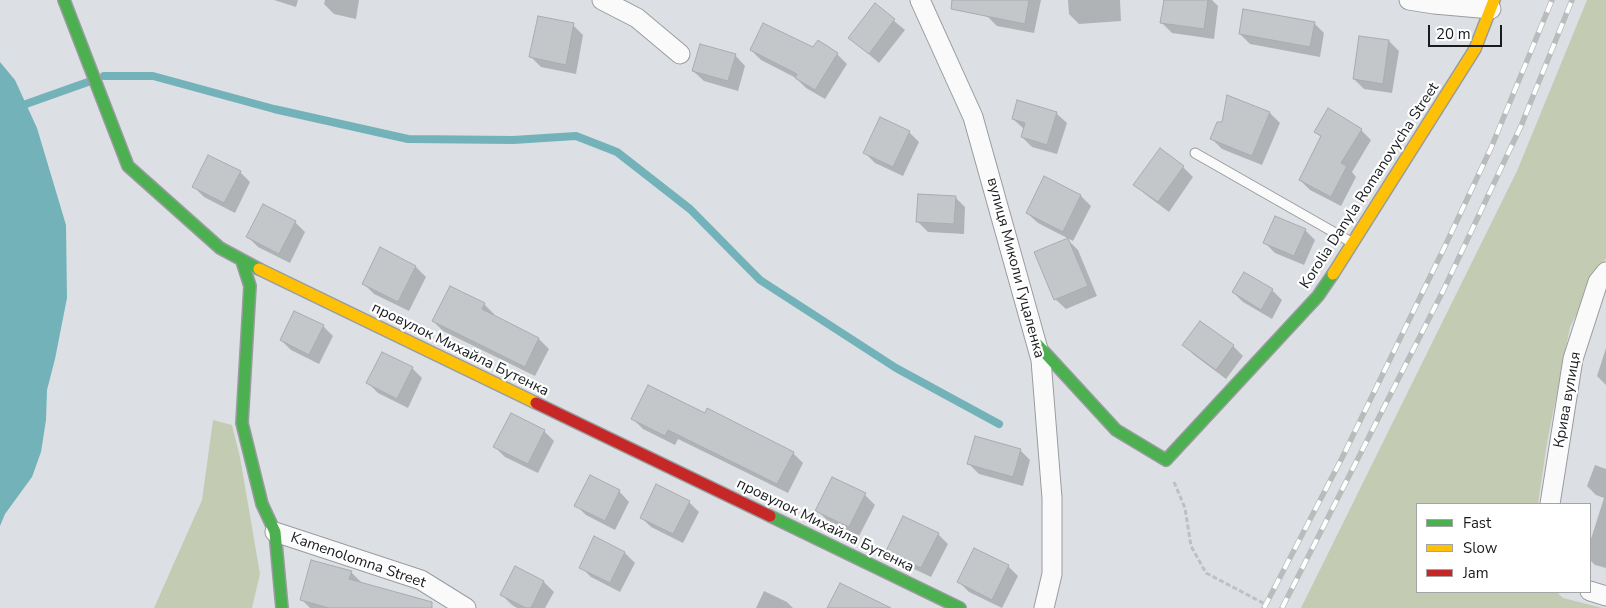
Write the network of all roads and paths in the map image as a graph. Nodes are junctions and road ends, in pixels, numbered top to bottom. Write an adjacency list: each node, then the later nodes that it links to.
1 (64, 0): 9 (street, провулок Михайла Бутенка)
2 (602, 0): 6 (street)
3 (920, 0): 11 (street, вулиця Миколи Гуцаленка)
4 (1409, 0): 5 (street)
5 (1492, 5): 8 (street, Korolia Danyla Romanovycha Street)
6 (680, 54)
7 (1195, 152): 8 (lane)
8 (1354, 243): 12 (street, Korolia Danyla Romanovycha Street)
9 (242, 262): 14 (street); 18 (street, провулок Михайла Бутенка)
10 (1606, 272): 13 (street, Крива вулиця)
11 (1036, 343): 12 (street); 19 (street, вулиця Миколи Гуцаленка)
12 (1166, 460): 15 (path)
13 (1550, 503)
14 (275, 532): 16 (street); 17 (street, Kamenolomna Street)
15 (1265, 604)
16 (282, 608)
17 (466, 608)
18 (960, 608)
19 (1044, 608)

